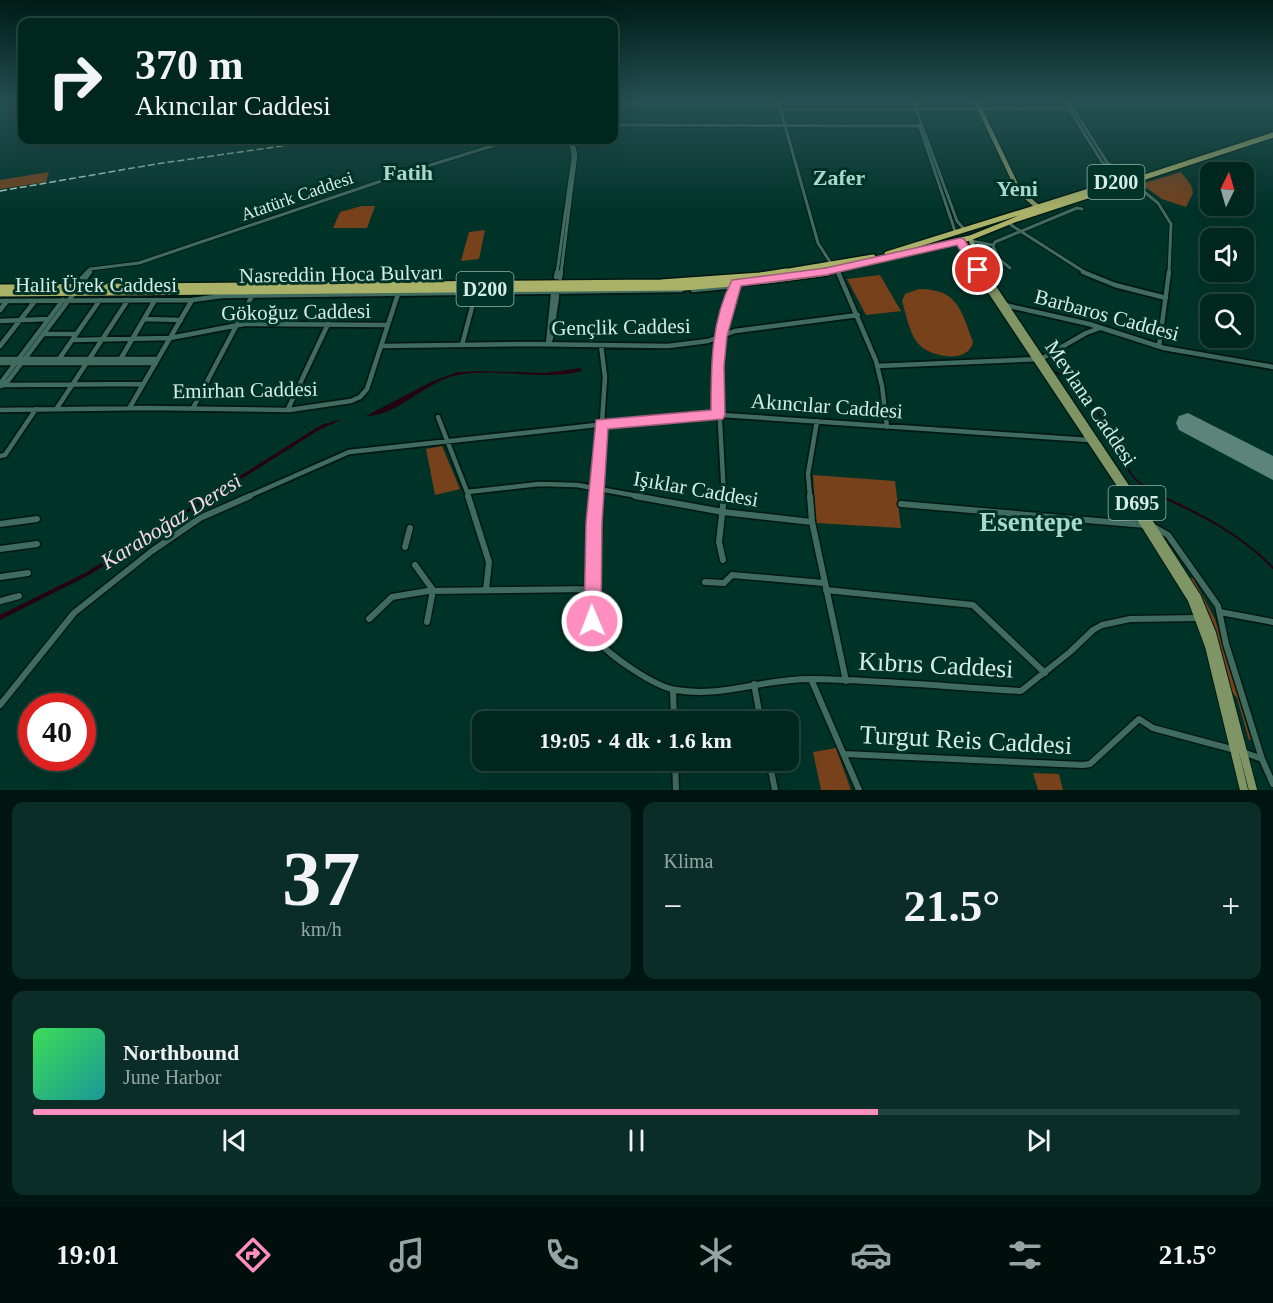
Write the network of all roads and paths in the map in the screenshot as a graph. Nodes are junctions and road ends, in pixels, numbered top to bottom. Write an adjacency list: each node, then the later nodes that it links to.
1 (788, 138): 18 (street)
2 (924, 138): 14 (street)
3 (925, 138): 14 (street)
4 (992, 138): 11 (main road)
5 (1088, 138): 10 (street)
6 (1253, 138): 10 (highway, D200)
7 (1264, 138): 10 (highway, D200)
8 (498, 144): 23 (street, Atatürk Caddesi)
9 (571, 144): 20 (street)
10 (1129, 181): 11 (highway, D200); 16 (highway, D200); 29 (street)
11 (1038, 207): 14 (highway, D200)
12 (1082, 209): 15 (street)
13 (1011, 225): 15 (street)
14 (959, 230): 16 (highway); 16 (highway); 18 (highway, Nasreddin Hoca Bulvarı / D200)
15 (1020, 232): 17 (street); 29 (street)
16 (967, 240): 17 (street); 18 (highway, Nasreddin Hoca Bulvarı / D200); 39 (main road, Mevlana Caddesi / D695); 67 (main road, Mevlana Caddesi / D695)
17 (993, 245): 19 (street)
18 (834, 267): 21 (highway, Nasreddin Hoca Bulvarı / D200); 23 (highway, Nasreddin Hoca Bulvarı / D200); 41 (street)
19 (1010, 268)
20 (558, 278)
21 (735, 285): 24 (highway, Nasreddin Hoca Bulvarı / D200); 54 (street)
22 (0, 288): 23 (highway, Nasreddin Hoca Bulvarı / D200)
23 (74, 290): 24 (highway, Nasreddin Hoca Bulvarı / D200); 25 (highway, Nasreddin Hoca Bulvarı / D200); 31 (street); 32 (street)
24 (476, 291): 26 (street, Halit Ürek Caddesi); 61 (street)
25 (0, 293)
26 (398, 294): 28 (street, Halit Ürek Caddesi); 49 (street)
27 (555, 295): 60 (street)
28 (252, 296): 36 (street, Halit Ürek Caddesi); 48 (street)
29 (1167, 298): 65 (street)
30 (35, 300): 31 (street, Halit Ürek Caddesi); 38 (street, Halit Ürek Caddesi); 44 (street)
31 (62, 300): 32 (street, Halit Ürek Caddesi); 42 (street)
32 (69, 300): 33 (street, Halit Ürek Caddesi); 52 (street)
33 (100, 300): 34 (street, Halit Ürek Caddesi); 53 (street)
34 (128, 300): 35 (street, Halit Ürek Caddesi); 59 (street)
35 (155, 300): 36 (street, Halit Ürek Caddesi); 43 (street)
36 (192, 300): 45 (street)
37 (0, 301): 38 (street, Halit Ürek Caddesi)
38 (7, 301): 40 (street)
39 (1005, 304): 50 (street, Barbaros Caddesi); 67 (main road, Mevlana Caddesi / D695)
40 (0, 310)
41 (858, 315): 54 (street, Gençlik Caddesi); 73 (street)
42 (48, 319): 44 (street); 51 (street)
43 (144, 319): 45 (street); 56 (street)
44 (20, 320): 46 (street); 57 (street)
45 (181, 320): 55 (street)
46 (0, 321)
47 (328, 324): 48 (street, Gökoğuz Caddesi); 49 (street, Gökoğuz Caddesi); 83 (street)
48 (237, 325): 55 (street, Gökoğuz Caddesi); 80 (street)
49 (388, 325): 64 (street)
50 (1100, 328): 65 (street, Barbaros Caddesi); 67 (street)
51 (37, 334): 52 (street); 68 (street)
52 (44, 334): 53 (street); 68 (street)
53 (76, 334): 58 (street)
54 (720, 336): 62 (street, Gençlik Caddesi); 84 (street)
55 (170, 338): 56 (street, Gökoğuz Caddesi); 71 (street)
56 (132, 339): 59 (street, Gökoğuz Caddesi); 70 (street)
57 (2, 340): 63 (street)
58 (72, 340): 59 (street, Gökoğuz Caddesi); 66 (street)
59 (102, 340): 69 (street)
60 (548, 344): 61 (street, Gençlik Caddesi); 62 (street, Gençlik Caddesi)
61 (462, 345): 64 (street, Gençlik Caddesi)
62 (601, 345): 87 (street)
63 (0, 346)
64 (381, 346): 83 (street, Emirhan Caddesi)
65 (1159, 346): 74 (street, Barbaros Caddesi)
66 (59, 359): 68 (street); 69 (street)
67 (1039, 359): 73 (street); 89 (main road, Mevlana Caddesi / D695); 100 (main road, Mevlana Caddesi / D695)
68 (20, 361): 69 (street); 72 (street); 77 (street)
69 (88, 361): 70 (street); 75 (street)
70 (119, 361): 71 (street)
71 (157, 361): 76 (street)
72 (0, 362)
73 (877, 366): 88 (street)
74 (1273, 367)
75 (73, 384): 76 (street); 77 (street); 79 (street)
76 (143, 384): 78 (street)
77 (1, 386)
78 (130, 407): 79 (street, Emirhan Caddesi); 80 (street, Emirhan Caddesi)
79 (56, 408): 81 (street, Emirhan Caddesi)
80 (193, 408): 83 (street, Emirhan Caddesi)
81 (36, 409): 82 (street, Emirhan Caddesi); 91 (street)
82 (0, 410)
83 (288, 410)
84 (718, 415): 86 (street, Akıncılar Caddesi); 87 (street, Akıncılar Caddesi); 95 (street)
85 (438, 417): 90 (street)
86 (817, 421): 88 (street, Akıncılar Caddesi); 97 (street)
87 (601, 424): 90 (street, Akıncılar Caddesi); 92 (street)
88 (887, 427): 89 (street, Akıncılar Caddesi)
89 (1089, 440): 99 (main road, Mevlana Caddesi / D695)
90 (446, 442): 93 (street); 127 (street, Akıncılar Caddesi)
91 (3, 456)
92 (596, 488): 93 (street, Işıklar Caddesi); 95 (street, Işıklar Caddesi); 111 (street)
93 (467, 492): 113 (street)
94 (901, 504): 99 (street)
95 (723, 512): 97 (street, Işıklar Caddesi); 105 (street)
96 (37, 519): 98 (street)
97 (812, 522): 110 (street)
98 (0, 524)
99 (1145, 525): 118 (main road, Mevlana Caddesi / D695)
100 (1154, 527): 117 (street); 131 (main road, Mevlana Caddesi / D695)
101 (410, 528): 103 (street)
102 (37, 544): 104 (street)
103 (405, 547)
104 (0, 549)
105 (723, 560)
106 (415, 566): 112 (street)
107 (28, 573): 108 (street)
108 (0, 577)
109 (705, 582): 110 (street)
110 (824, 583): 114 (street)
111 (592, 588): 113 (street); 126 (street)
112 (434, 590): 113 (street); 119 (street); 120 (street)
113 (486, 590)
114 (826, 590): 122 (street); 124 (street)
115 (19, 596): 116 (street)
116 (0, 601)
117 (1220, 612): 121 (street); 133 (street)
118 (1200, 618): 122 (street, Kıbrıs Caddesi); 130 (main road, Mevlana Caddesi / D695)
119 (369, 620)
120 (427, 622)
121 (1273, 622)
122 (1045, 673): 124 (street, Kıbrıs Caddesi)
123 (811, 679): 124 (street, Kıbrıs Caddesi); 125 (street, Kıbrıs Caddesi); 132 (street)
124 (846, 681)
125 (754, 684): 126 (street, Kıbrıs Caddesi); 129 (street)
126 (673, 690): 128 (street)
127 (0, 705)
128 (674, 711)
129 (759, 711)
130 (1234, 750): 131 (street, Turgut Reis Caddesi); 132 (street, Turgut Reis Caddesi); 140 (main road, Mevlana Caddesi / D695)
131 (1243, 752): 133 (street, Turgut Reis Caddesi); 141 (main road, Mevlana Caddesi / D695)
132 (844, 754): 139 (street)
133 (1262, 759): 136 (street)
134 (675, 771): 137 (street)
135 (772, 771): 138 (street)
136 (1273, 784)
137 (676, 790)
138 (775, 790)
139 (859, 790)
140 (1244, 790)
141 (1253, 790)

